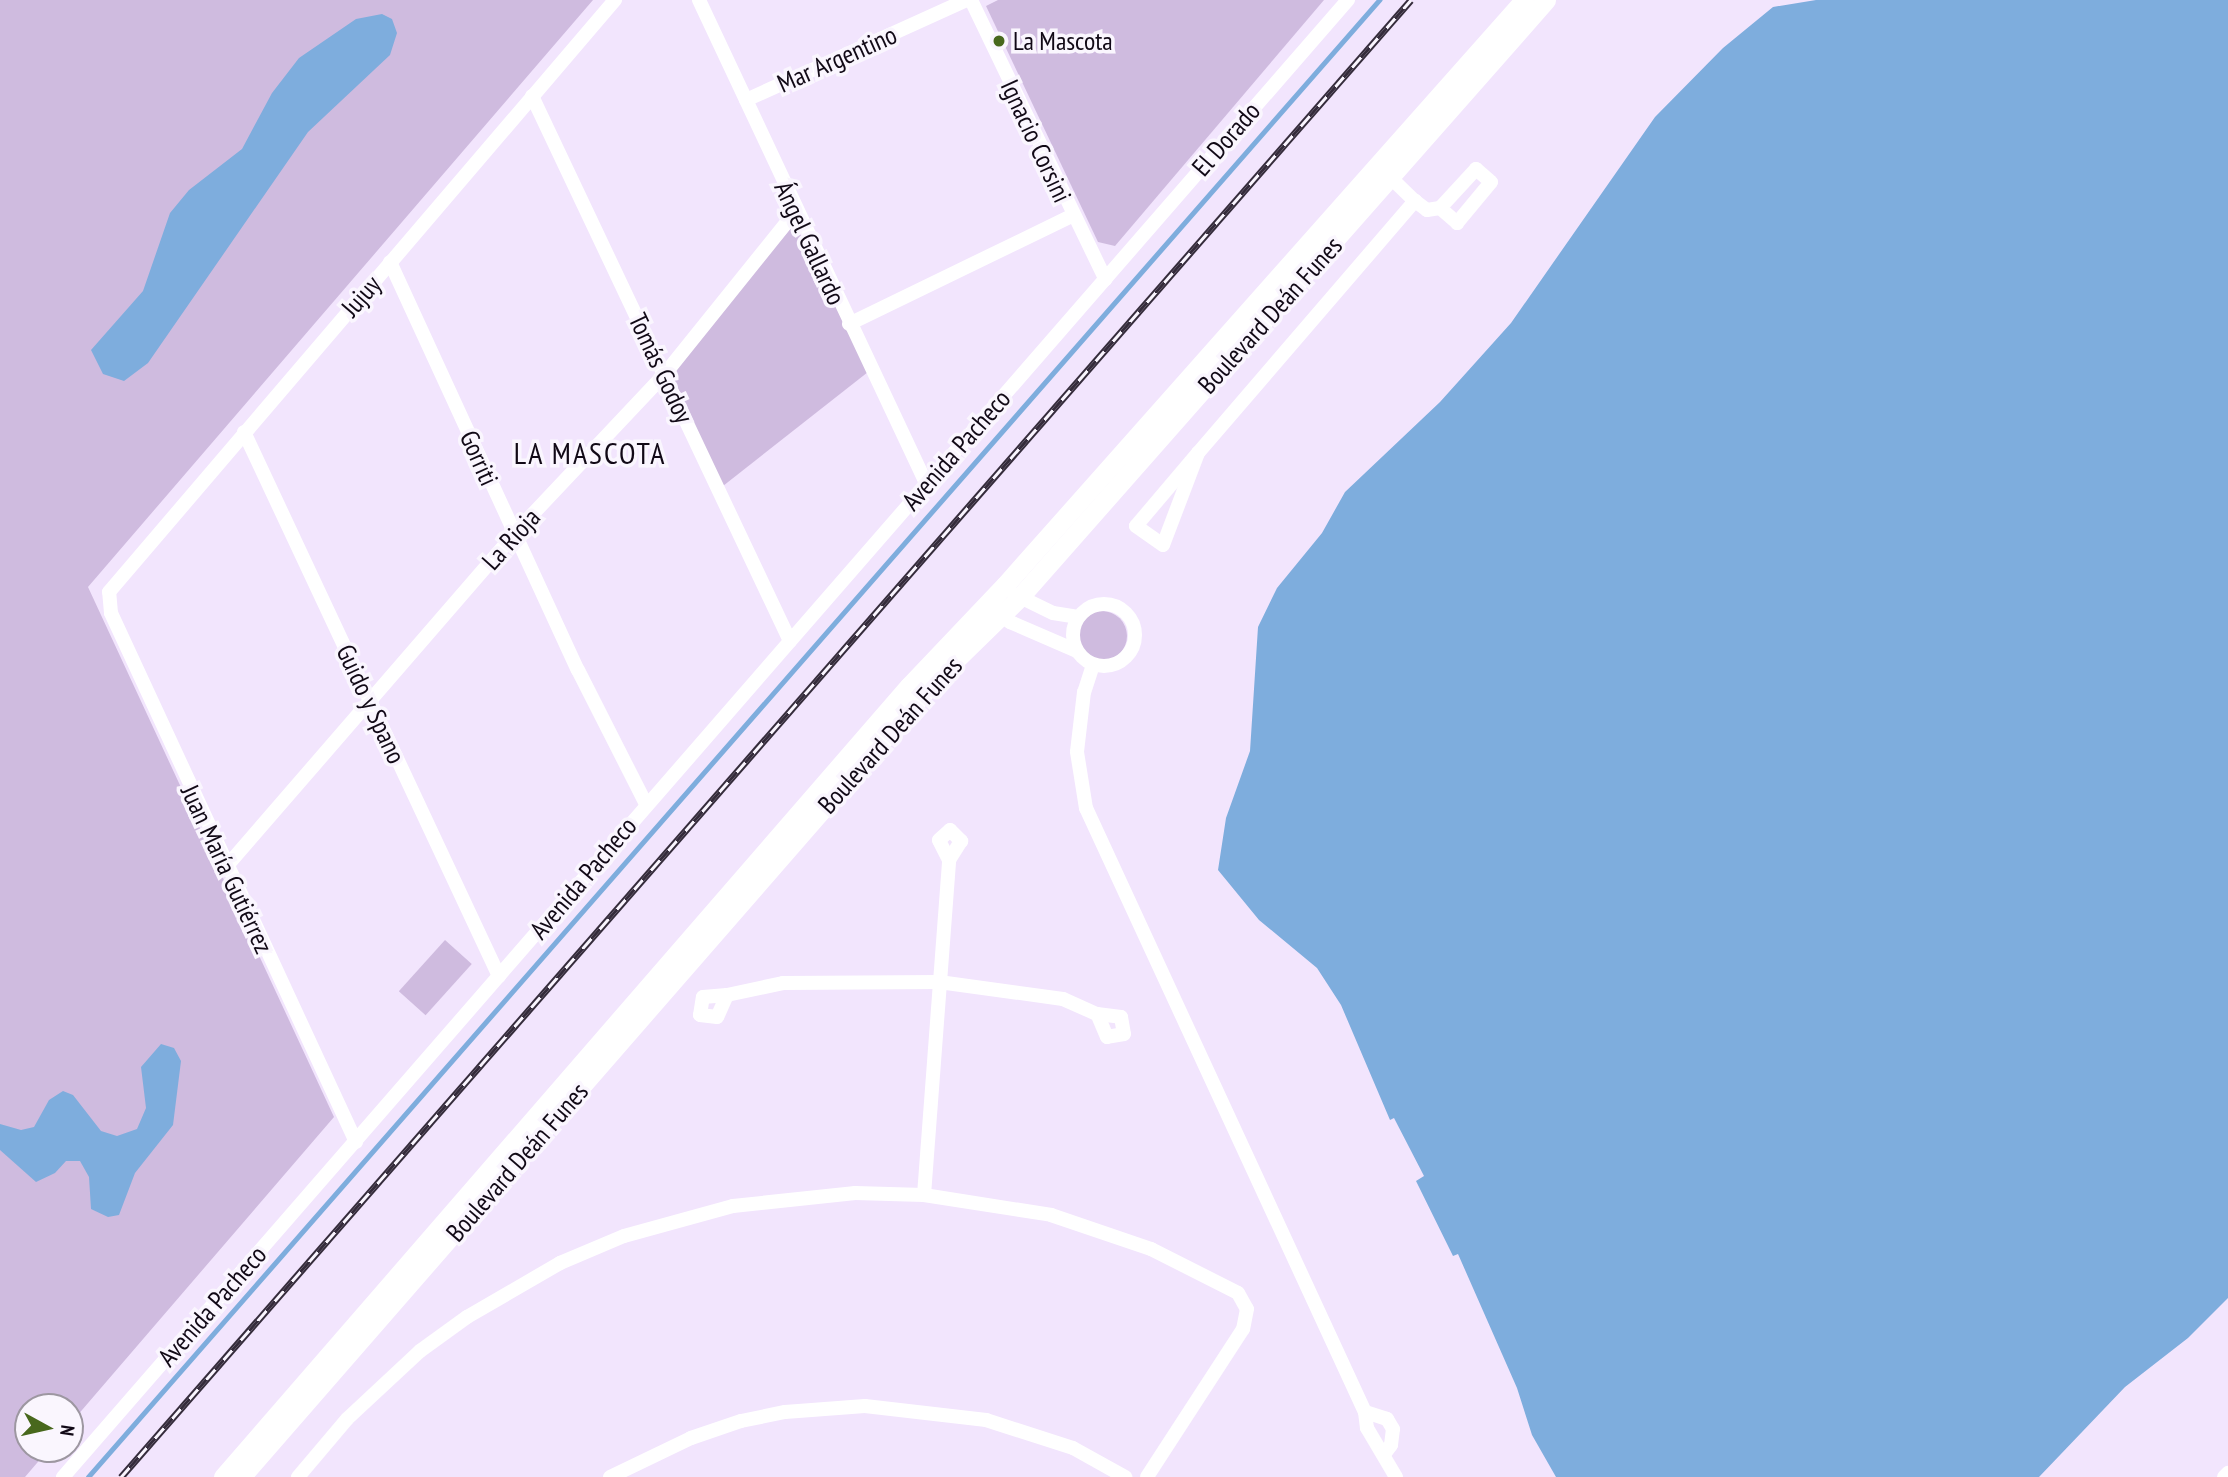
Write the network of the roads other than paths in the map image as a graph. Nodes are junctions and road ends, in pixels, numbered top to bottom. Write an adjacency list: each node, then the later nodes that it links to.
1 (615, 0): 8 (street, Jujuy)
2 (699, 0): 9 (street, Ángel Gallardo)
3 (966, 0): 9 (street, Mar Argentino)
4 (971, 0): 14 (street, Ignacio Corsini)
5 (1348, 0): 16 (street, El Dorado)
6 (1524, 0): 23 (main road, Boulevard Deán Funes)
7 (1546, 0): 10 (main road, Boulevard Deán Funes)
8 (532, 96): 15 (street, Jujuy); 18 (street, Tomás Godoy)
9 (746, 100): 13 (street, Ángel Gallardo)
10 (1392, 178): 11 (street); 23 (main road, Boulevard Deán Funes)
11 (1415, 201): 12 (street); 20 (street)
12 (1440, 208)
13 (795, 212): 17 (street, Ángel Gallardo); 18 (street, La Rioja)
14 (1071, 216): 16 (street, Ignacio Corsini); 17 (street)
15 (390, 262): 19 (street, Jujuy); 22 (street, Gorriti)
16 (1105, 279): 21 (street, Avenida Pacheco)
17 (849, 324): 21 (street, Ángel Gallardo)
18 (664, 375): 22 (street, La Rioja); 27 (street, Tomás Godoy)
19 (244, 432): 24 (street, Jujuy); 30 (street, Guido y Spano)
20 (1198, 453): 20 (street)
21 (926, 483): 27 (street, Avenida Pacheco)
22 (514, 534): 30 (street, La Rioja); 31 (street, Gorriti)
23 (1012, 591): 25 (main road, Boulevard Deán Funes); 26 (street)
24 (109, 592): 33 (street, Juan María Gutiérrez)
25 (994, 610): 28 (street); 45 (main road, Boulevard Deán Funes); 46 (main road, Boulevard Deán Funes)
26 (1077, 617): 28 (street); 29 (street)
27 (790, 641): 31 (street, Avenida Pacheco)
28 (1077, 651): 29 (street)
29 (1093, 665): 40 (street)
30 (370, 701): 33 (street, La Rioja); 34 (street, Guido y Spano)
31 (646, 804): 34 (street, Avenida Pacheco)
32 (949, 860): 35 (street)
33 (226, 867): 38 (street, Juan María Gutiérrez)
34 (499, 976): 38 (street, Avenida Pacheco)
35 (939, 982): 36 (street); 37 (street); 39 (street)
36 (727, 995)
37 (1097, 1014)
38 (356, 1142): 44 (street, Avenida Pacheco)
39 (924, 1195): 47 (street); 50 (street)
40 (1365, 1412): 41 (street); 41 (street)
41 (1385, 1453): 51 (street)
42 (1112, 1472): 48 (street); 49 (street)
43 (2228, 1473): 52 (street)
44 (63, 1477)
45 (223, 1477)
46 (241, 1477)
47 (298, 1477)
48 (610, 1477)
49 (1125, 1477)
50 (1147, 1477)
51 (1396, 1477)
52 (2224, 1477)

